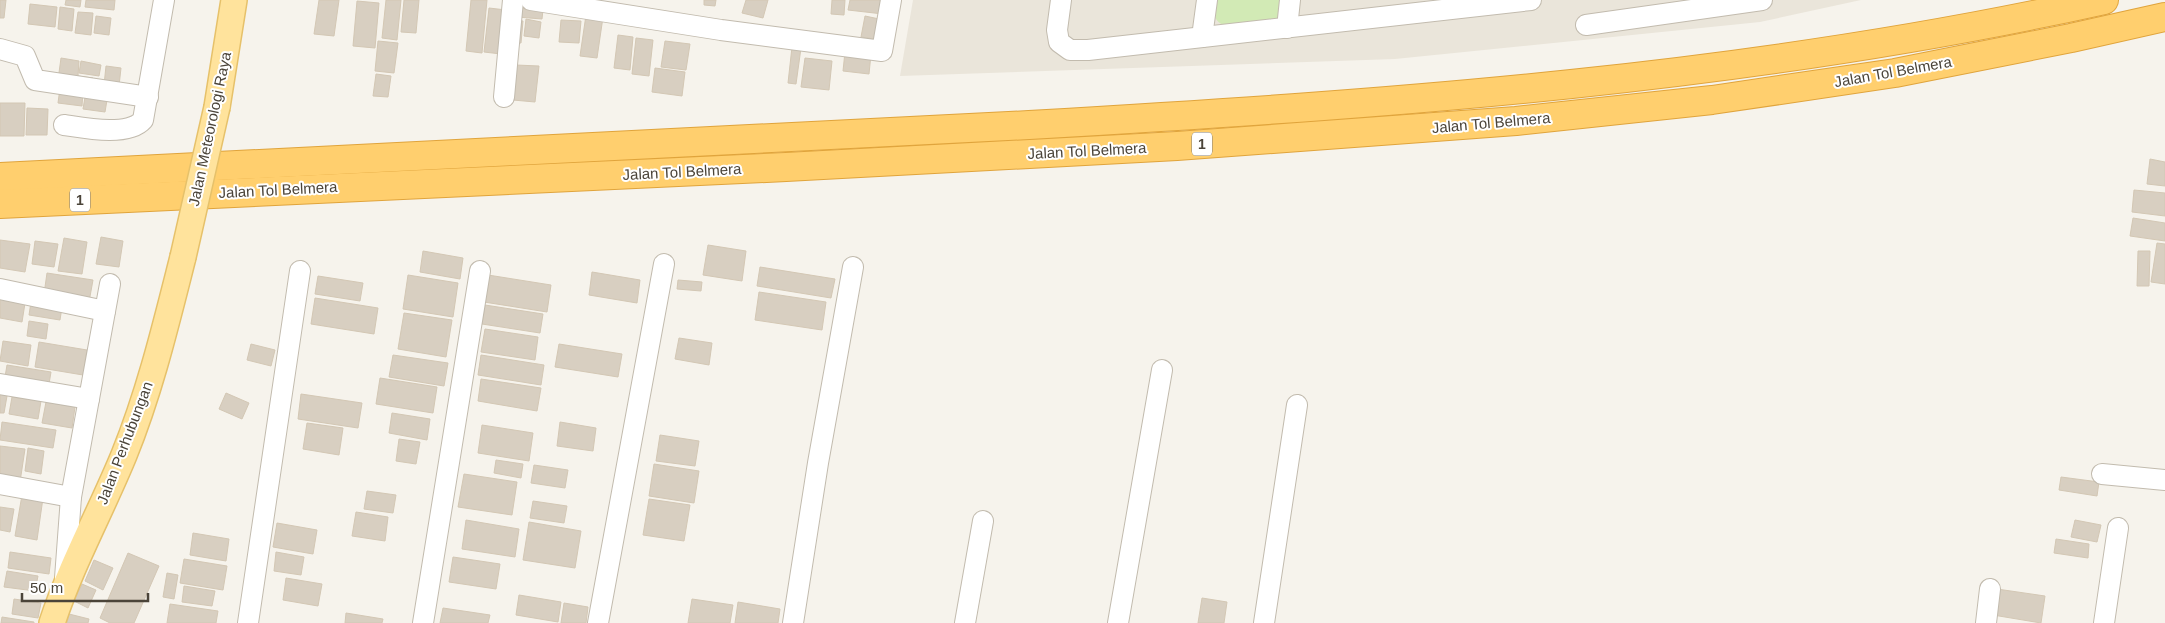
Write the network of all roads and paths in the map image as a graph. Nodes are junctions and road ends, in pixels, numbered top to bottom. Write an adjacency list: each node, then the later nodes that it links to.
1 (164, 0): 18 (street)
2 (234, 0): 23 (main road, Jalan Meteorologi Raya, bridge)
3 (513, 0): 19 (street)
4 (531, 0): 5 (street)
5 (891, 0)
6 (1062, 0): 16 (street)
7 (1207, 0): 16 (street)
8 (1290, 0): 15 (street)
9 (1531, 0): 12 (street)
10 (1762, 0): 14 (street)
11 (2104, 0): 21 (highway, Jalan Tol Belmera / 1)
12 (1440, 5): 15 (street)
13 (2165, 17): 22 (highway, Jalan Tol Belmera / 1)
14 (1586, 24)
15 (1286, 28): 16 (street)
16 (1202, 37)
17 (0, 49): 18 (street)
18 (148, 97): 20 (street)
19 (504, 97)
20 (64, 125)
21 (0, 177)
22 (0, 204)
23 (183, 257): 41 (main road, Jalan Perhubungan)
24 (664, 264): 46 (street)
25 (853, 268): 47 (street)
26 (300, 271): 44 (street)
27 (480, 271): 45 (street)
28 (110, 284): 30 (street)
29 (0, 290): 30 (street)
30 (105, 311): 33 (street)
31 (1162, 370): 49 (street)
32 (0, 384): 33 (street)
33 (89, 399): 38 (street)
34 (1297, 405): 50 (street)
35 (2102, 474): 36 (street)
36 (2165, 480)
37 (0, 484): 38 (street)
38 (71, 497): 41 (street)
39 (983, 521): 48 (street)
40 (2118, 528): 52 (street)
41 (65, 581): 43 (main road, Jalan Perhubungan)
42 (1990, 589): 51 (street)
43 (52, 623)
44 (248, 623)
45 (423, 623)
46 (598, 623)
47 (793, 623)
48 (965, 623)
49 (1118, 623)
50 (1264, 623)
51 (1986, 623)
52 (2104, 623)

